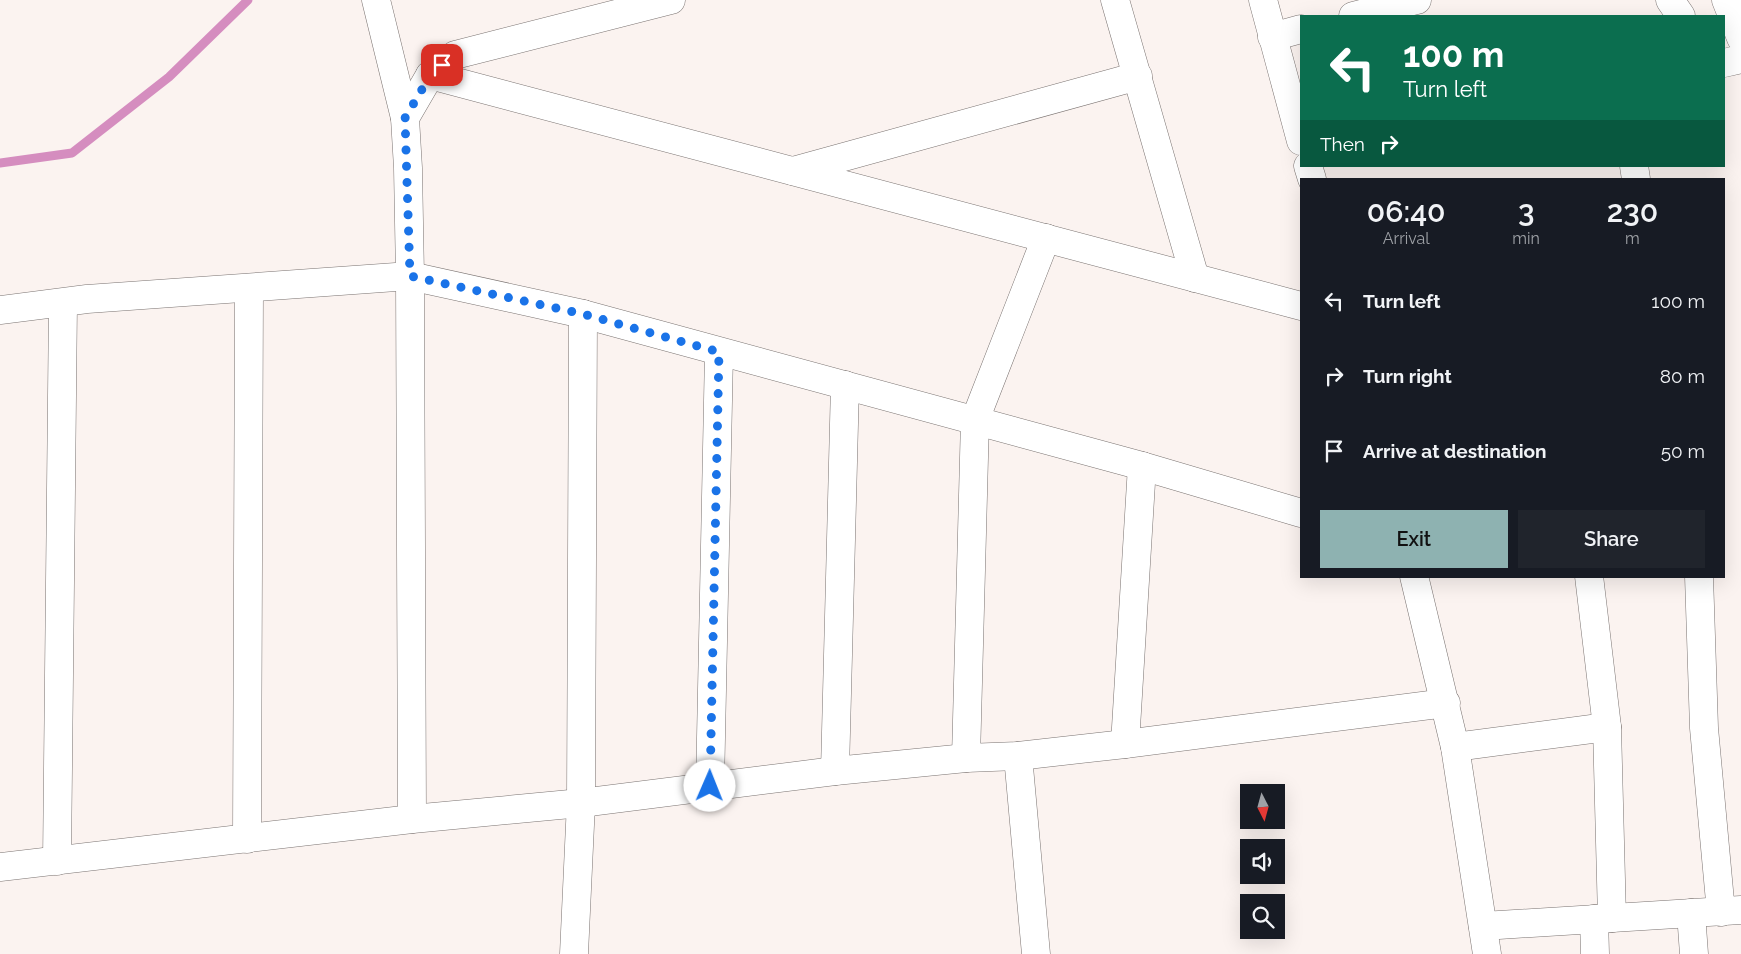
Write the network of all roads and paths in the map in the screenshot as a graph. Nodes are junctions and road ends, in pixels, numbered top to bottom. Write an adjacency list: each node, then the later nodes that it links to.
1 (376, 0): 17 (street)
2 (671, 0): 15 (street)
3 (1116, 0): 16 (street)
4 (1263, 0): 11 (street)
5 (1417, 0): 8 (street)
6 (1670, 0): 9 (street)
7 (1726, 0): 12 (street)
8 (1357, 15)
9 (1680, 15)
10 (1300, 30): 11 (street)
11 (1272, 37): 18 (street)
12 (1741, 38)
13 (1741, 59): 14 (street)
14 (1725, 63)
15 (430, 76): 17 (street); 19 (street)
16 (1138, 76): 19 (street); 22 (street)
17 (405, 118): 21 (street)
18 (1300, 137)
19 (793, 171): 20 (street)
20 (1046, 238): 22 (street); 30 (street)
21 (410, 276): 23 (street); 27 (street); 45 (street)
22 (1194, 278): 25 (street)
23 (249, 288): 24 (street); 46 (street)
24 (63, 303): 26 (street); 47 (street)
25 (1300, 306)
26 (0, 310)
27 (583, 314): 28 (street); 44 (street)
28 (719, 352): 29 (street); 43 (street)
29 (845, 385): 30 (street); 42 (street)
30 (975, 420): 31 (street); 41 (street)
31 (1142, 466): 32 (street); 38 (street)
32 (1300, 513)
33 (1415, 578): 36 (street)
34 (1589, 578): 37 (street)
35 (1699, 578): 49 (street)
36 (1446, 703): 38 (street); 39 (street)
37 (1607, 727): 39 (street); 51 (street)
38 (1125, 744): 40 (street)
39 (1455, 746): 52 (street)
40 (1018, 756): 41 (street); 54 (street)
41 (966, 758): 42 (street)
42 (834, 771): 43 (street)
43 (710, 786): 44 (street)
44 (581, 803): 45 (street); 53 (street)
45 (412, 819): 46 (street)
46 (247, 839): 47 (street)
47 (57, 861): 48 (street)
48 (0, 867)
49 (1731, 911): 50 (street)
50 (1691, 913): 51 (street); 57 (street)
51 (1603, 919): 52 (street); 56 (street)
52 (1483, 926): 55 (street)
53 (574, 954)
54 (1036, 954)
55 (1487, 954)
56 (1595, 954)
57 (1694, 954)

